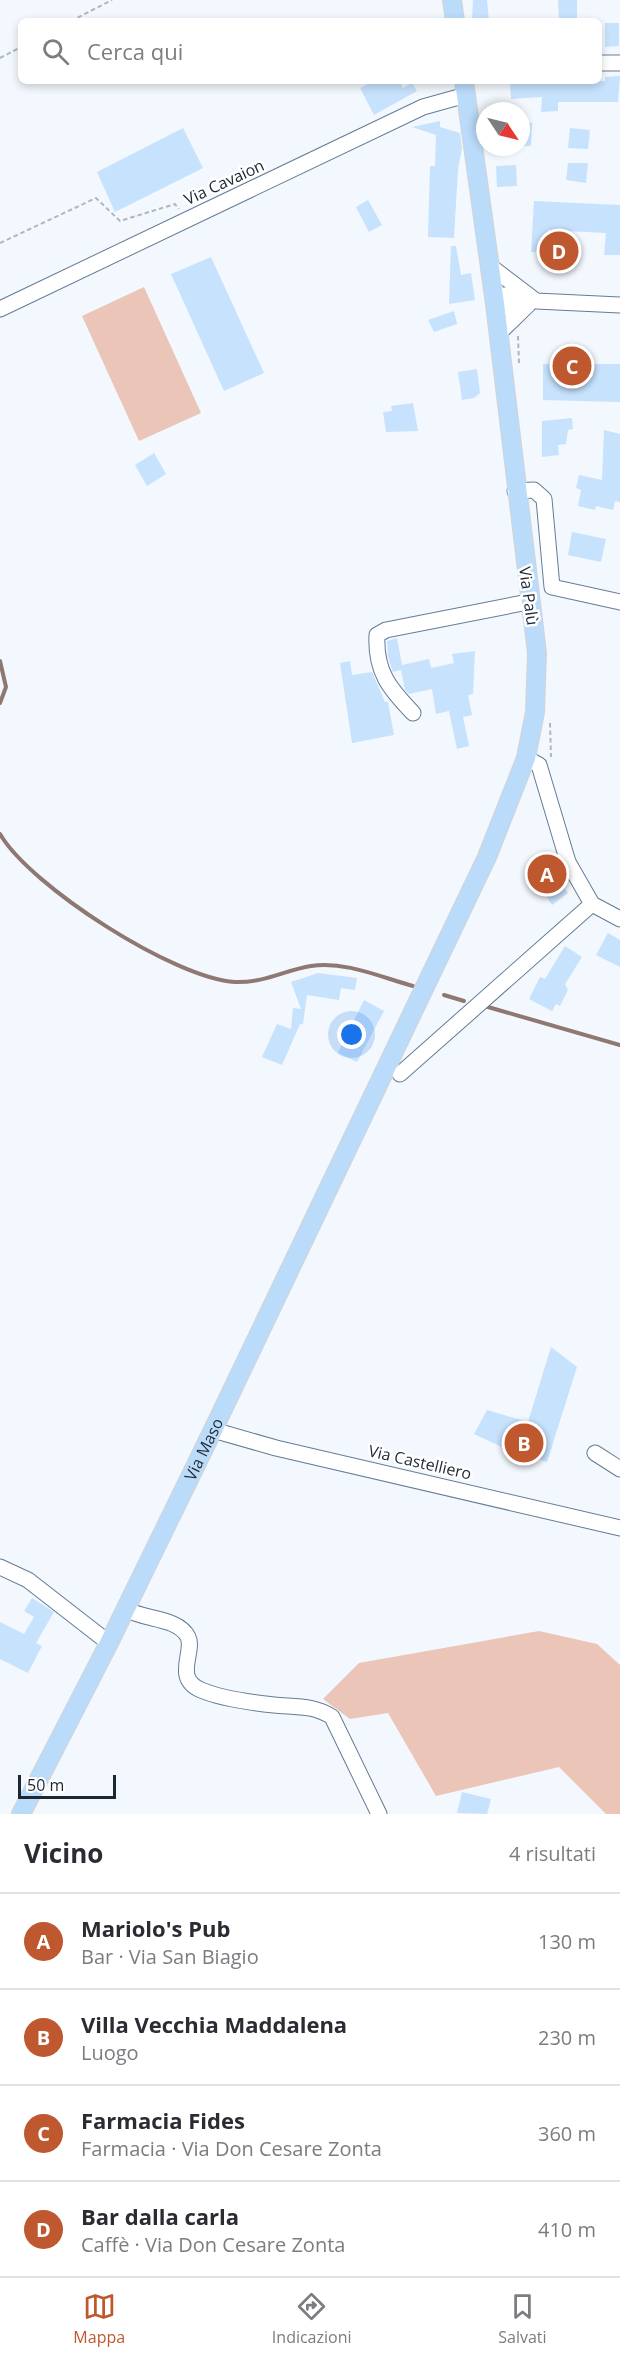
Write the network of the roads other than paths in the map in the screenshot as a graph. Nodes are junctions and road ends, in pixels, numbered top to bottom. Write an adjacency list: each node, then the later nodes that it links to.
1 (452, 0): 2 (main road)
2 (455, 18)
3 (602, 63): 4 (street)
4 (620, 63)
5 (465, 88): 6 (main road, Via Palù); 10 (street, Via Cavaion)
6 (490, 267): 7 (street); 8 (main road, Via Palù)
7 (528, 301): 8 (street); 9 (street); 11 (street)
8 (495, 303): 11 (main road, Via Palù)
9 (620, 305)
10 (0, 309)
11 (498, 334): 12 (main road, Via Palù)
12 (516, 498): 13 (main road, Via Palù); 14 (street)
13 (528, 602): 15 (street); 16 (main road, Via Palù)
14 (620, 602)
15 (413, 714)
16 (526, 758): 17 (street); 20 (main road, Via Palù)
17 (592, 904): 18 (street); 19 (street)
18 (620, 919)
19 (400, 1074)
20 (380, 1082): 21 (main road, Via Maso)
21 (213, 1430): 24 (street, Via Castelliero); 26 (main road, Via Maso)
22 (595, 1453): 23 (street)
23 (620, 1469)
24 (620, 1528)
25 (0, 1567): 27 (street)
26 (126, 1609): 27 (main road, Via Maso); 29 (street)
27 (109, 1643): 28 (main road, Via Maso)
28 (21, 1814)
29 (379, 1814)

